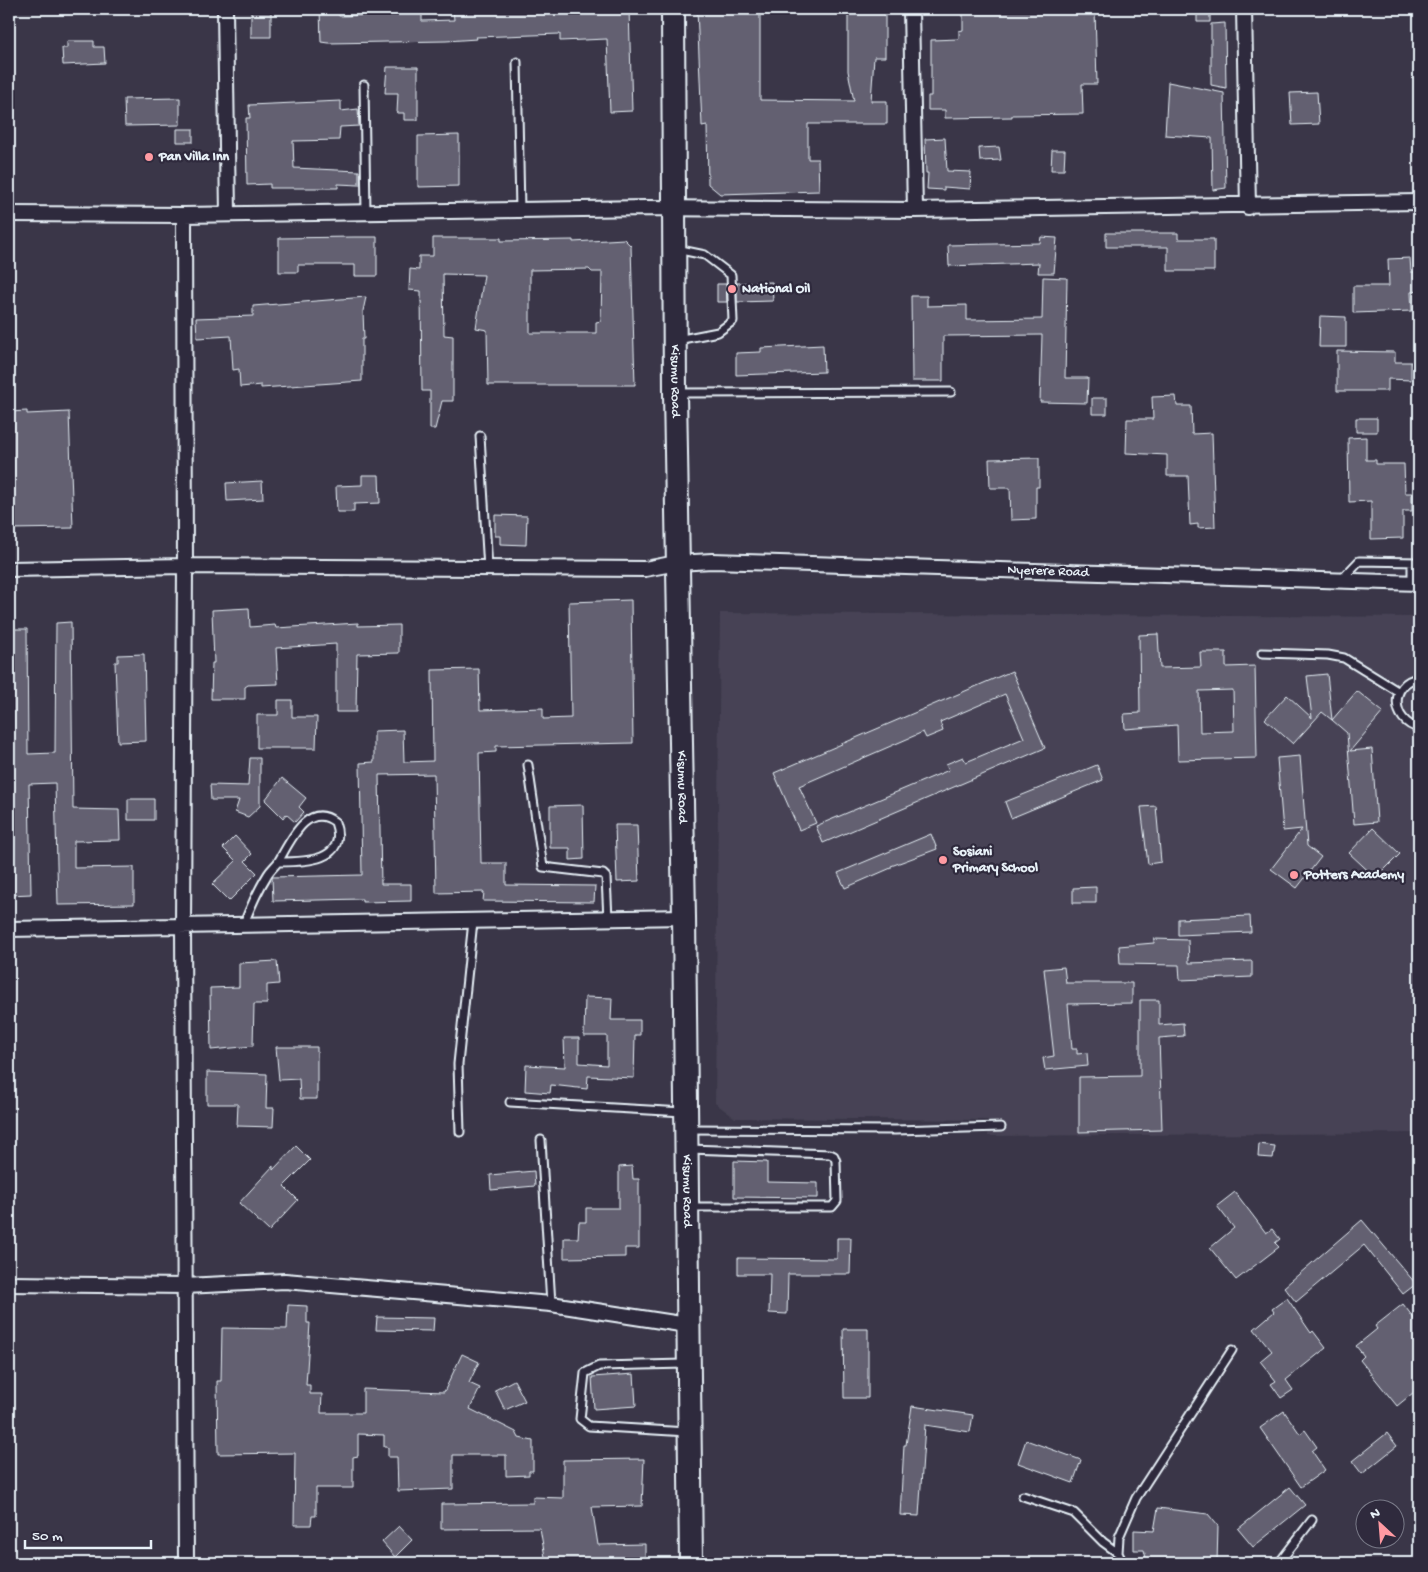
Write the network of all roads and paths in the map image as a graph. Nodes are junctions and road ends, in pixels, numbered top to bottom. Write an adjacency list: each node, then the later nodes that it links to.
1 (225, 9): 14 (street)
2 (673, 9): 9 (highway, Kisumu Road)
3 (911, 9): 10 (street)
4 (1244, 9): 8 (street)
5 (517, 62): 11 (lane)
6 (364, 85): 12 (lane)
7 (1419, 202): 8 (street)
8 (1248, 207): 10 (street)
9 (673, 210): 10 (street); 11 (street); 16 (highway, Kisumu Road)
10 (915, 210)
11 (520, 212): 12 (street)
12 (366, 213): 14 (street)
13 (9, 214): 15 (street)
14 (228, 214): 15 (street)
15 (184, 215): 23 (street)
16 (673, 249): 17 (highway, Kisumu Road); 17 (lane)
17 (674, 340): 19 (highway, Kisumu Road)
18 (951, 392): 19 (lane)
19 (675, 393): 22 (highway, Kisumu Road)
20 (480, 436): 25 (lane)
21 (1416, 562): 26 (lane); 27 (lane)
22 (677, 563): 25 (street, Nyerere Road); 26 (street, Nyerere Road); 34 (highway, Kisumu Road)
23 (186, 566): 24 (street, Nyerere Road); 25 (street, Nyerere Road); 38 (street)
24 (9, 569)
25 (488, 569)
26 (1339, 582): 27 (street, Nyerere Road)
27 (1415, 583)
28 (1262, 653): 30 (lane)
29 (1419, 678): 30 (lane)
30 (1399, 692): 31 (lane)
31 (1419, 728)
32 (528, 765): 35 (lane)
33 (278, 862): 33 (lane); 37 (lane)
34 (684, 917): 35 (street); 42 (highway, Kisumu Road)
35 (608, 919): 36 (street)
36 (473, 921): 37 (street); 43 (lane)
37 (243, 926): 38 (street)
38 (183, 927): 39 (street); 47 (street)
39 (9, 929)
40 (510, 1102): 42 (lane)
41 (1001, 1127): 42 (lane)
42 (686, 1130): 45 (highway, Kisumu Road); 45 (lane)
43 (460, 1132)
44 (541, 1140): 48 (lane)
45 (686, 1207): 49 (highway, Kisumu Road)
46 (9, 1284): 47 (street)
47 (185, 1286): 48 (street); 56 (street)
48 (551, 1304): 49 (street)
49 (687, 1324): 51 (highway, Kisumu Road)
50 (1232, 1350): 55 (lane)
51 (688, 1364): 52 (highway, Kisumu Road); 52 (lane)
52 (689, 1432): 57 (highway, Kisumu Road)
53 (1023, 1496): 55 (lane)
54 (1312, 1520): 59 (lane)
55 (1118, 1553): 58 (lane)
56 (186, 1563)
57 (691, 1563)
58 (1123, 1563)
59 (1279, 1563)

